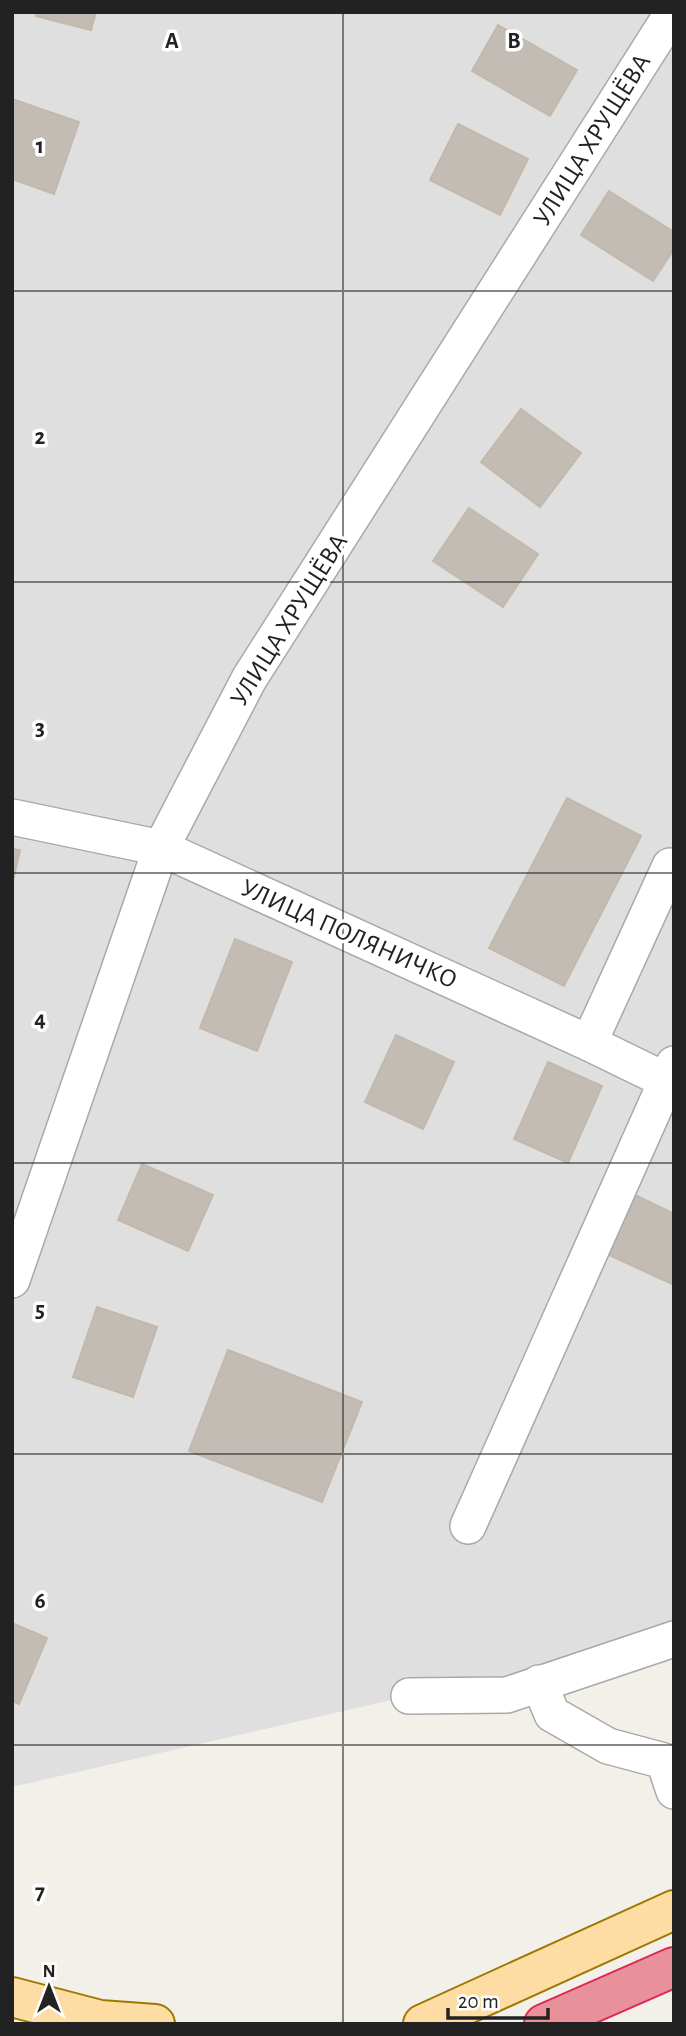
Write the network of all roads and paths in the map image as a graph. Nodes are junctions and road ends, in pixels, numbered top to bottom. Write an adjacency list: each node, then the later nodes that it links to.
1 (673, 12): 3 (street, УЛИЦА ХРУЩЁВА)
2 (12, 817): 3 (street, УЛИЦА ПОЛЯНИЧКО)
3 (161, 848): 5 (street, УЛИЦА ПОЛЯНИЧКО); 7 (street, УЛИЦА ХРУЩЁВА)
4 (670, 866): 5 (street)
5 (589, 1043): 6 (street, УЛИЦА ПОЛЯНИЧКО)
6 (671, 1077): 8 (street)
7 (12, 1280)
8 (468, 1527)
9 (674, 1639): 10 (street)
10 (539, 1683): 11 (street); 12 (street)
11 (409, 1696)
12 (674, 1791)
13 (674, 1910): 17 (main road)
14 (674, 1967): 18 (highway)
15 (12, 1997): 16 (main road)
16 (155, 2024)
17 (423, 2024)
18 (544, 2024)

